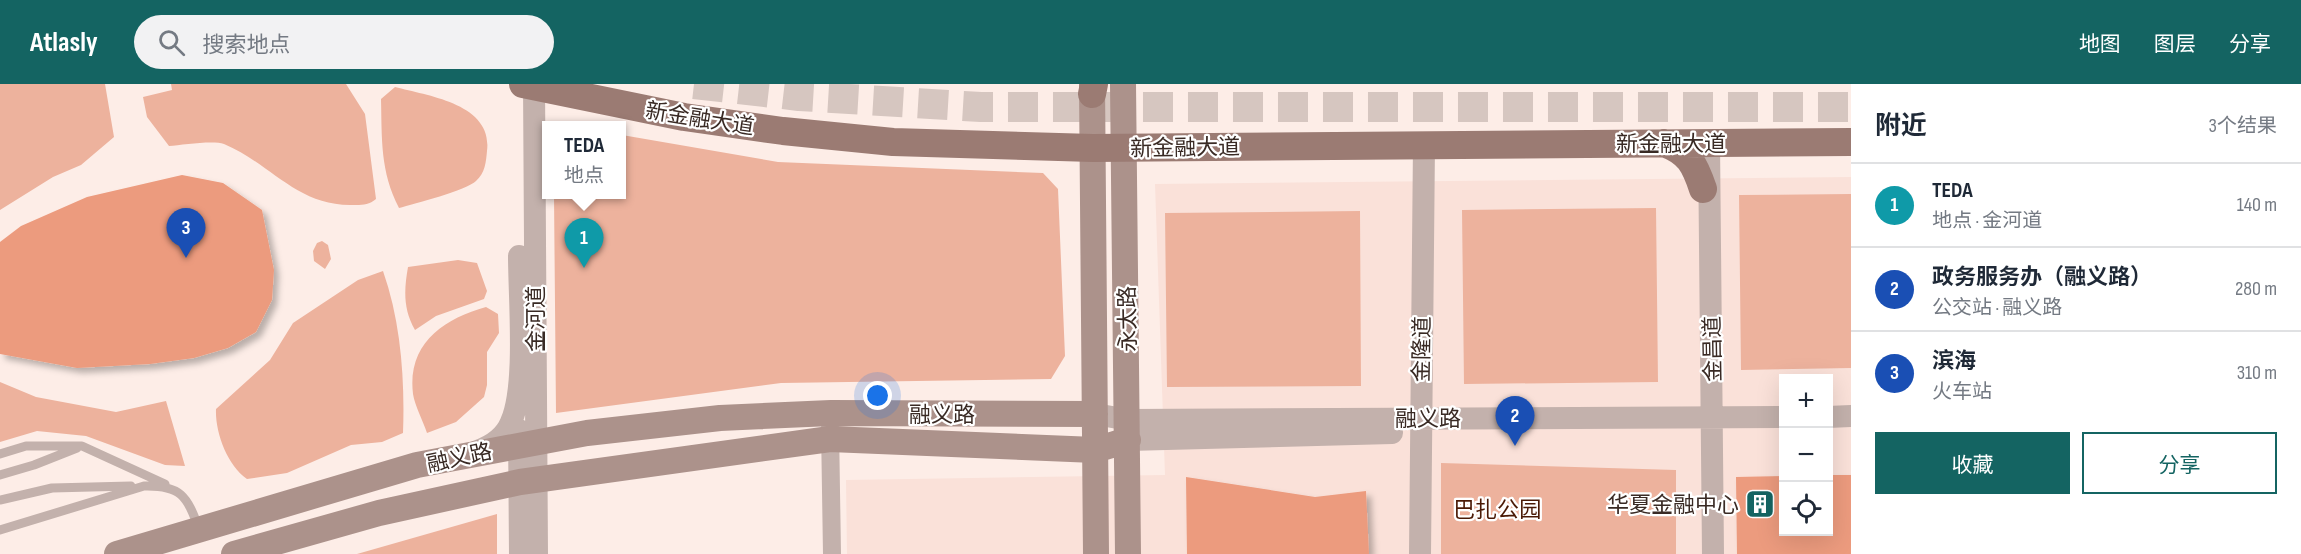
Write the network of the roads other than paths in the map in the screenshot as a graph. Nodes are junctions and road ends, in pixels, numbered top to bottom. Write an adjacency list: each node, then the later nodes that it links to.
1 (1123, 84): 9 (main road, 永太路)
2 (527, 85): 8 (main road, 新金融大道); 12 (street); 27 (street, 金河道)
3 (1093, 87): 8 (main road, 永太路)
4 (1851, 142): 6 (main road, 新金融大道)
5 (1664, 143): 6 (main road, 新金融大道); 7 (main road, 新金融大道); 10 (main road)
6 (1706, 143): 10 (street, 金昌道); 21 (street, 金昌道)
7 (1424, 144): 9 (main road, 新金融大道); 20 (street, 金隆道)
8 (1093, 148): 9 (main road, 新金融大道); 11 (main road, 永太路)
9 (1125, 148): 22 (main road, 永太路)
10 (1703, 189): 21 (street, 金昌道)
11 (1095, 358): 14 (main road, 永太路); 15 (main road)
12 (519, 387): 27 (street, 金河道); 31 (street)
13 (831, 413): 15 (main road, 融义路); 26 (street); 27 (main road, 融义路)
14 (1095, 414): 15 (main road, 融义路); 22 (street, 融义路); 29 (main road, 永太路)
15 (1043, 415)
16 (1851, 416): 17 (street)
17 (1833, 417)
18 (1779, 418): 19 (street, 融义路)
19 (1742, 424): 21 (street, 融义路); 23 (street, 融义路)
20 (1420, 425): 21 (street, 融义路); 22 (street, 融义路); 46 (street, 金隆道)
21 (1710, 429): 47 (street, 金昌道); 48 (street, 金昌道)
22 (1128, 430): 29 (main road, 融义路); 45 (main road, 永太路)
23 (1779, 430)
24 (1833, 430): 25 (street)
25 (1851, 430)
26 (830, 439): 29 (main road, 融义路); 33 (main road, 融义路); 43 (street)
27 (527, 443): 31 (main road, 融义路); 33 (street, 金河道)
28 (82, 446): 30 (lane); 32 (lane); 35 (lane)
29 (1095, 450): 44 (main road, 永太路)
30 (0, 454)
31 (470, 454): 33 (street); 37 (main road, 融义路)
32 (0, 476)
33 (525, 479): 40 (main road, 融义路); 41 (street, 金河道); 42 (street)
34 (144, 486): 35 (lane); 36 (lane); 38 (lane)
35 (173, 488): 37 (lane)
36 (0, 500)
37 (199, 529): 39 (main road, 融义路)
38 (0, 530)
39 (117, 554)
40 (234, 554)
41 (520, 554)
42 (537, 554)
43 (832, 554)
44 (1096, 554)
45 (1128, 554)
46 (1420, 554)
47 (1706, 554)
48 (1713, 554)

